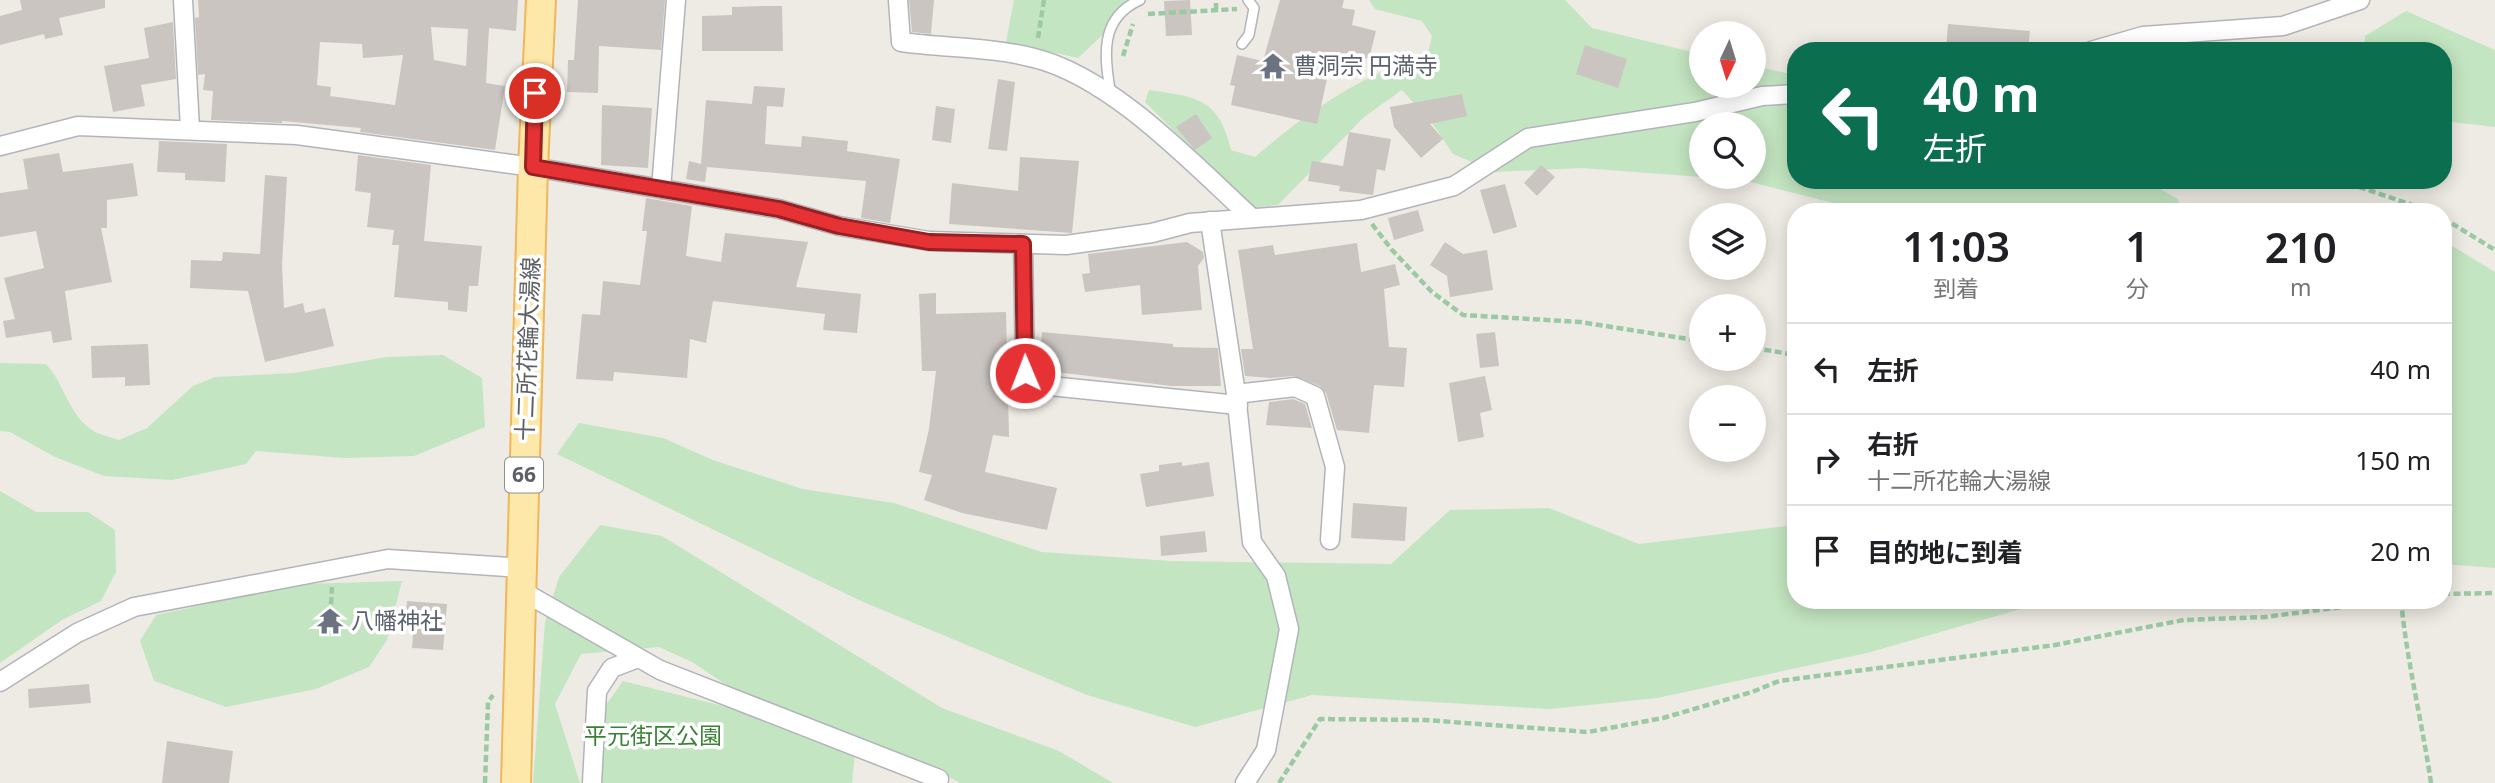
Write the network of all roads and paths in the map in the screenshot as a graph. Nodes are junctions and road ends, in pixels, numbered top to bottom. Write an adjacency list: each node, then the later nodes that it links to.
1 (183, 0): 16 (street)
2 (541, 0): 18 (main road, 十二所花輪大湯線 / 66)
3 (676, 0): 19 (street)
4 (898, 0): 15 (street)
5 (1044, 0): 11 (path)
6 (1140, 0): 15 (lane)
7 (1216, 0): 10 (path)
8 (2360, 0): 12 (street)
9 (1251, 4): 10 (path); 13 (lane)
10 (1216, 10): 15 (path)
11 (1038, 38)
12 (2123, 42)
13 (1242, 44)
14 (1787, 95): 22 (street)
15 (1112, 97): 23 (street)
16 (190, 129): 17 (street); 18 (street)
17 (0, 146)
18 (533, 167): 19 (street); 33 (main road, 十二所花輪大湯線 / 66)
19 (661, 189): 26 (street)
20 (2365, 189): 21 (path)
21 (2407, 203)
22 (1361, 210): 23 (street); 28 (path)
23 (1252, 218): 24 (street)
24 (1210, 221): 26 (street); 31 (street)
25 (2452, 224): 27 (path)
26 (1023, 244): 31 (street)
27 (2495, 250)
28 (1689, 339)
29 (1766, 350): 30 (path)
30 (1787, 354)
31 (1237, 399): 32 (street); 43 (street)
32 (1330, 540)
33 (522, 580): 38 (street); 39 (street); 41 (main road, 十二所花輪大湯線 / 66)
34 (2495, 593): 35 (path)
35 (2452, 594)
36 (2328, 609): 44 (path)
37 (2400, 609): 45 (path)
38 (638, 658): 40 (street); 42 (street)
39 (0, 682)
40 (939, 779)
41 (516, 783)
42 (592, 783)
43 (1245, 783)
44 (1279, 783)
45 (2431, 783)

